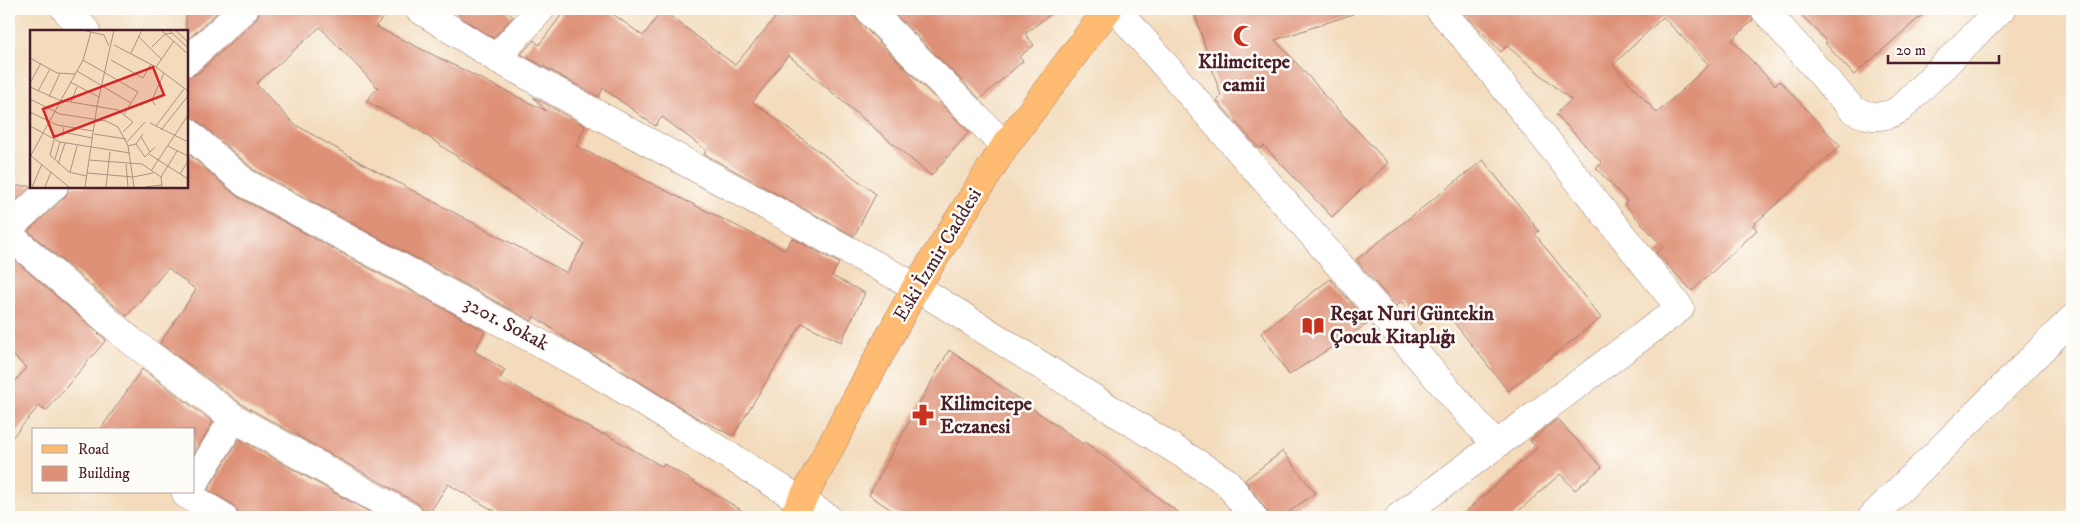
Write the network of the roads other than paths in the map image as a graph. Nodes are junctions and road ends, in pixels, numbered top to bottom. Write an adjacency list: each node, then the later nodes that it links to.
1 (66, 9): 11 (street)
2 (244, 9): 13 (street)
3 (419, 9): 12 (street)
4 (541, 9): 12 (street)
5 (868, 9): 15 (street)
6 (1108, 9): 15 (main road, Eski İzmir Caddesi)
7 (1116, 9): 22 (street)
8 (1439, 9): 22 (street)
9 (1764, 9): 10 (street)
10 (2001, 9)
11 (85, 30)
12 (496, 58): 19 (street)
13 (188, 60)
14 (188, 133): 25 (street, 3201. Sokak)
15 (1005, 146): 19 (main road, Eski İzmir Caddesi)
16 (52, 188): 17 (street)
17 (9, 228)
18 (9, 235): 21 (street)
19 (916, 287): 25 (main road, Eski İzmir Caddesi); 29 (street)
20 (2072, 319): 31 (street)
21 (234, 418): 23 (street); 27 (street)
22 (1495, 444): 30 (street)
23 (195, 480)
24 (186, 494): 26 (street)
25 (797, 510): 28 (street, 3201. Sokak)
26 (223, 517)
27 (409, 517)
28 (827, 517)
29 (1253, 517)
30 (1399, 517)
31 (1872, 517)

